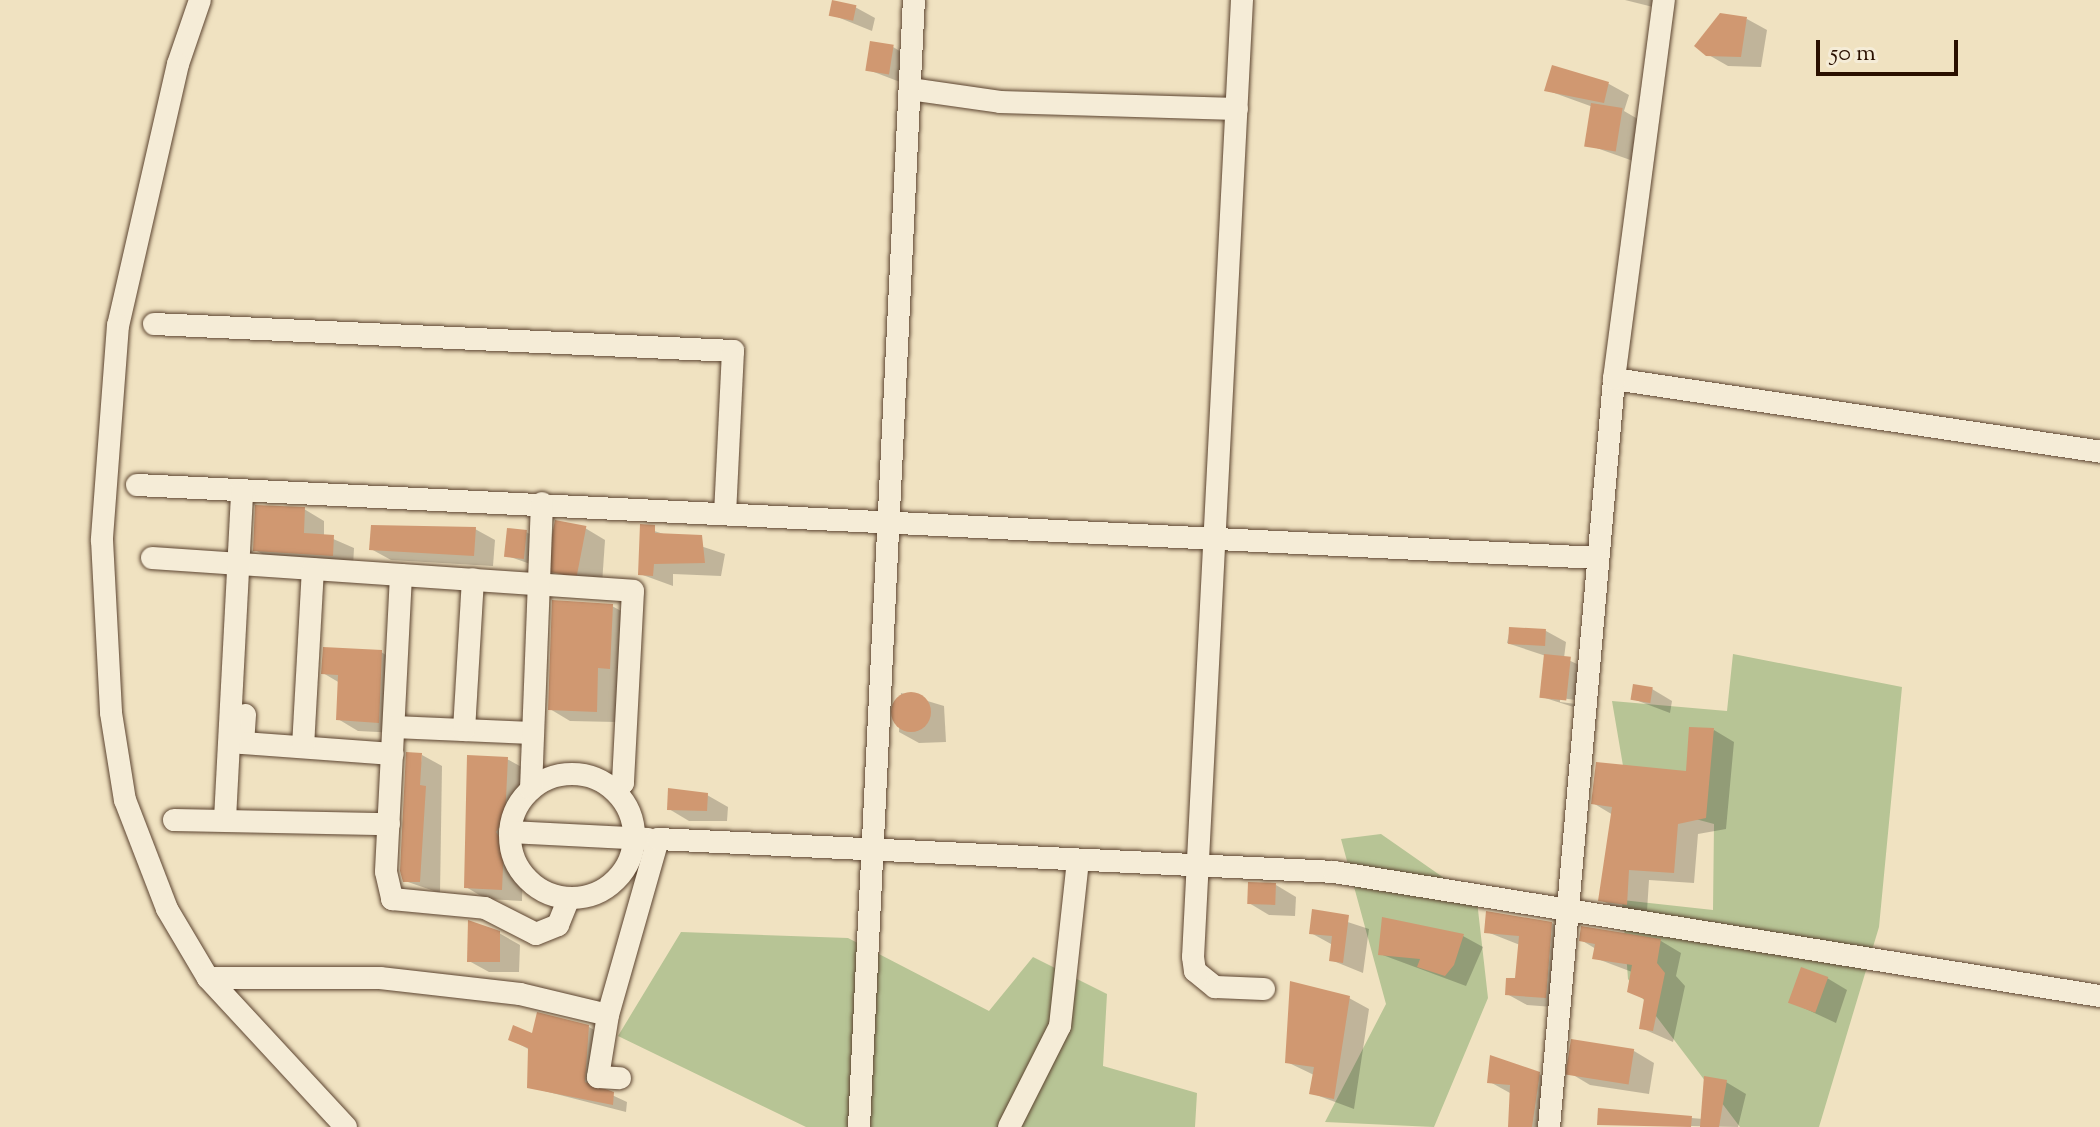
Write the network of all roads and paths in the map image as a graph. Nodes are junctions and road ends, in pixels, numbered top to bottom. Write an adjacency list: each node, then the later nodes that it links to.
1 (200, 0): 41 (street)
2 (914, 0): 5 (street)
3 (1242, 0): 6 (street)
4 (1664, 0): 8 (street)
5 (910, 89): 6 (street); 14 (street)
6 (1237, 109): 15 (street)
7 (154, 324): 13 (street)
8 (1614, 379): 9 (street); 17 (street)
9 (2100, 452)
10 (137, 485): 11 (street)
11 (242, 490): 12 (street); 18 (street)
12 (542, 503): 13 (street); 22 (street)
13 (725, 513): 14 (street)
14 (890, 522): 15 (street); 36 (street)
15 (1214, 539): 17 (street); 38 (street)
16 (152, 558): 18 (street)
17 (1598, 558): 40 (street)
18 (245, 566): 19 (street); 26 (street); 30 (street)
19 (313, 569): 20 (street); 26 (street)
20 (401, 575): 21 (street); 23 (street)
21 (473, 579): 22 (street); 24 (street)
22 (538, 583): 25 (street); 29 (street)
23 (394, 727): 24 (street); 27 (street)
24 (464, 730): 25 (street)
25 (532, 733): 28 (street)
26 (303, 747): 27 (street)
27 (393, 754): 32 (street)
28 (531, 789): 29 (street); 33 (street)
29 (615, 791): 34 (street)
30 (225, 819): 31 (street); 32 (street)
31 (174, 820)
32 (389, 824): 39 (street)
33 (510, 832): 34 (street); 39 (street)
34 (634, 837): 35 (street); 39 (street)
35 (658, 839): 36 (street); 44 (street)
36 (873, 850): 37 (street); 47 (street)
37 (1078, 861): 38 (street); 48 (street)
38 (1197, 866): 40 (street); 42 (street)
39 (569, 898)
40 (1566, 912): 43 (street); 49 (street)
41 (208, 978): 44 (street); 46 (street)
42 (1264, 989)
43 (2100, 996)
44 (608, 1015): 45 (street)
45 (620, 1078)
46 (346, 1127)
47 (859, 1127)
48 (1009, 1127)
49 (1549, 1127)

